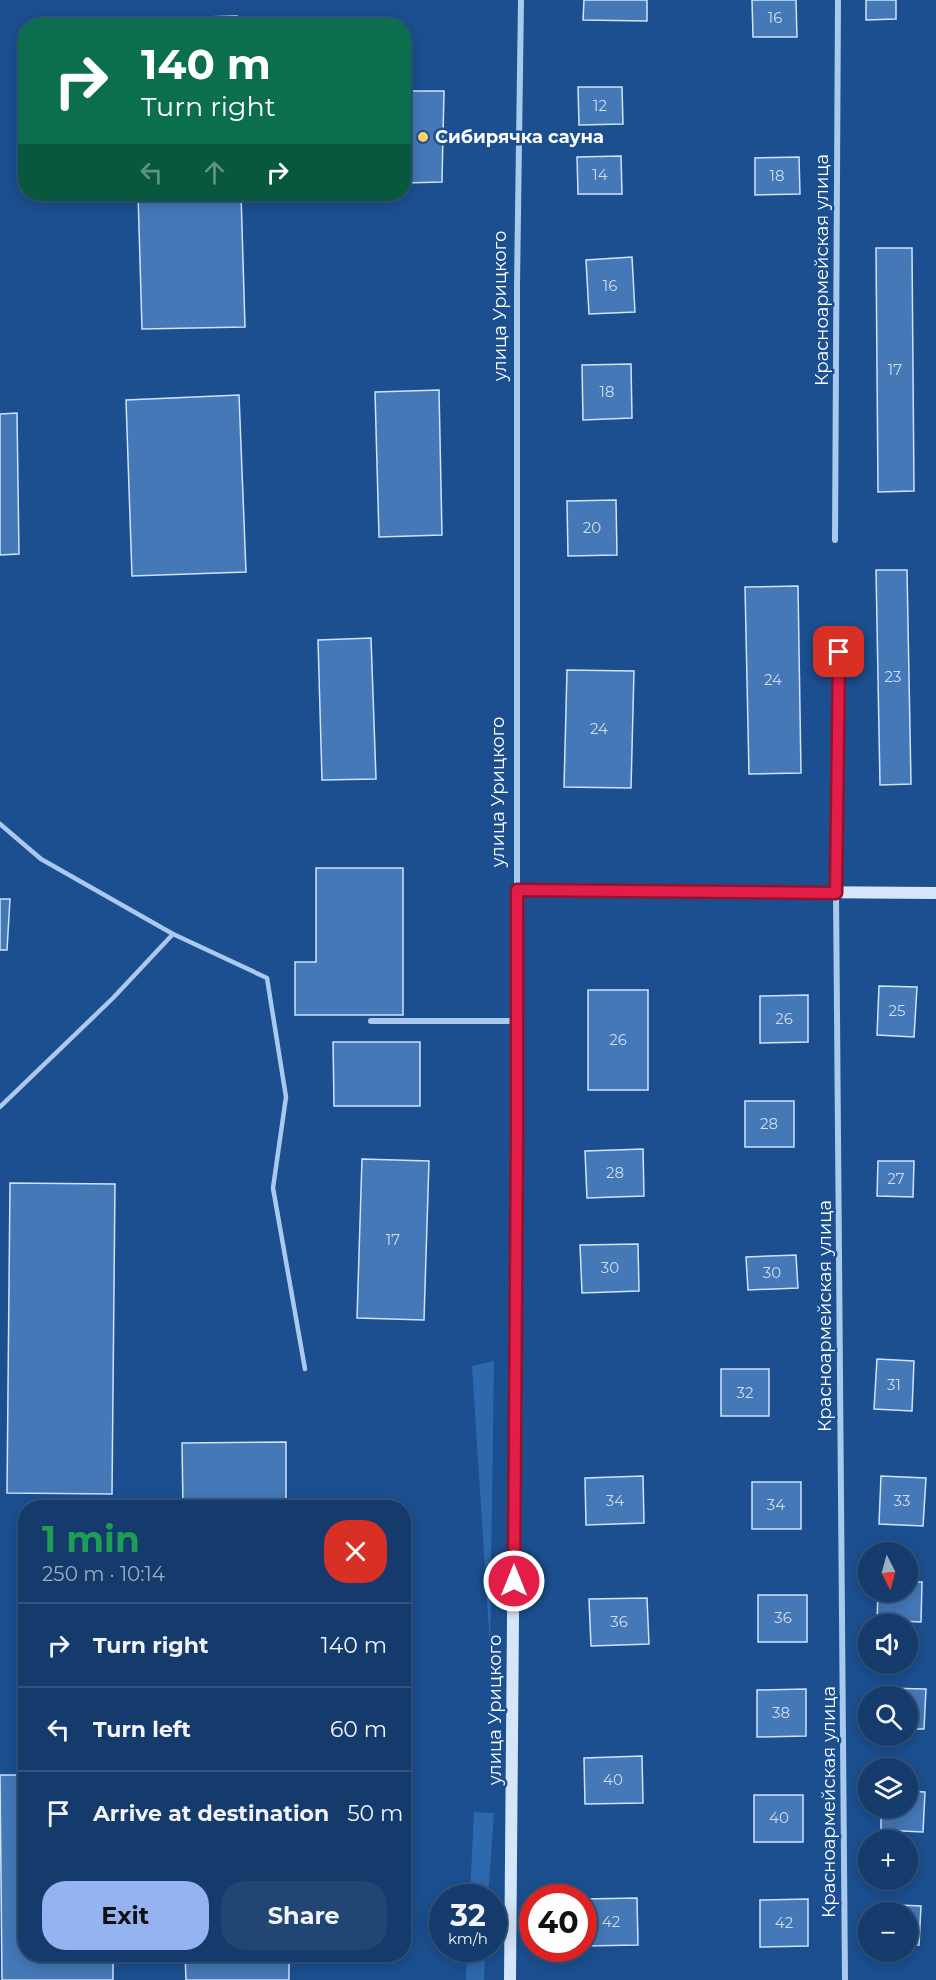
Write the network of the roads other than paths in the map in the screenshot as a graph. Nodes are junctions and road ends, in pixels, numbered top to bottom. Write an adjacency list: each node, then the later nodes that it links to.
1 (521, 0): 6 (street, улица Урицкого)
2 (838, 0): 3 (street, Красноармейская улица)
3 (835, 540)
4 (839, 652): 7 (street, Красноармейская улица)
5 (0, 824): 9 (lane)
6 (517, 890): 7 (street); 11 (street, улица Урицкого)
7 (836, 893): 8 (street); 15 (street, Красноармейская улица)
8 (936, 893)
9 (173, 934): 12 (lane); 13 (lane)
10 (371, 1021): 11 (street)
11 (517, 1021): 14 (street, улица Урицкого)
12 (0, 1107)
13 (305, 1369)
14 (510, 1980)
15 (845, 1980)

